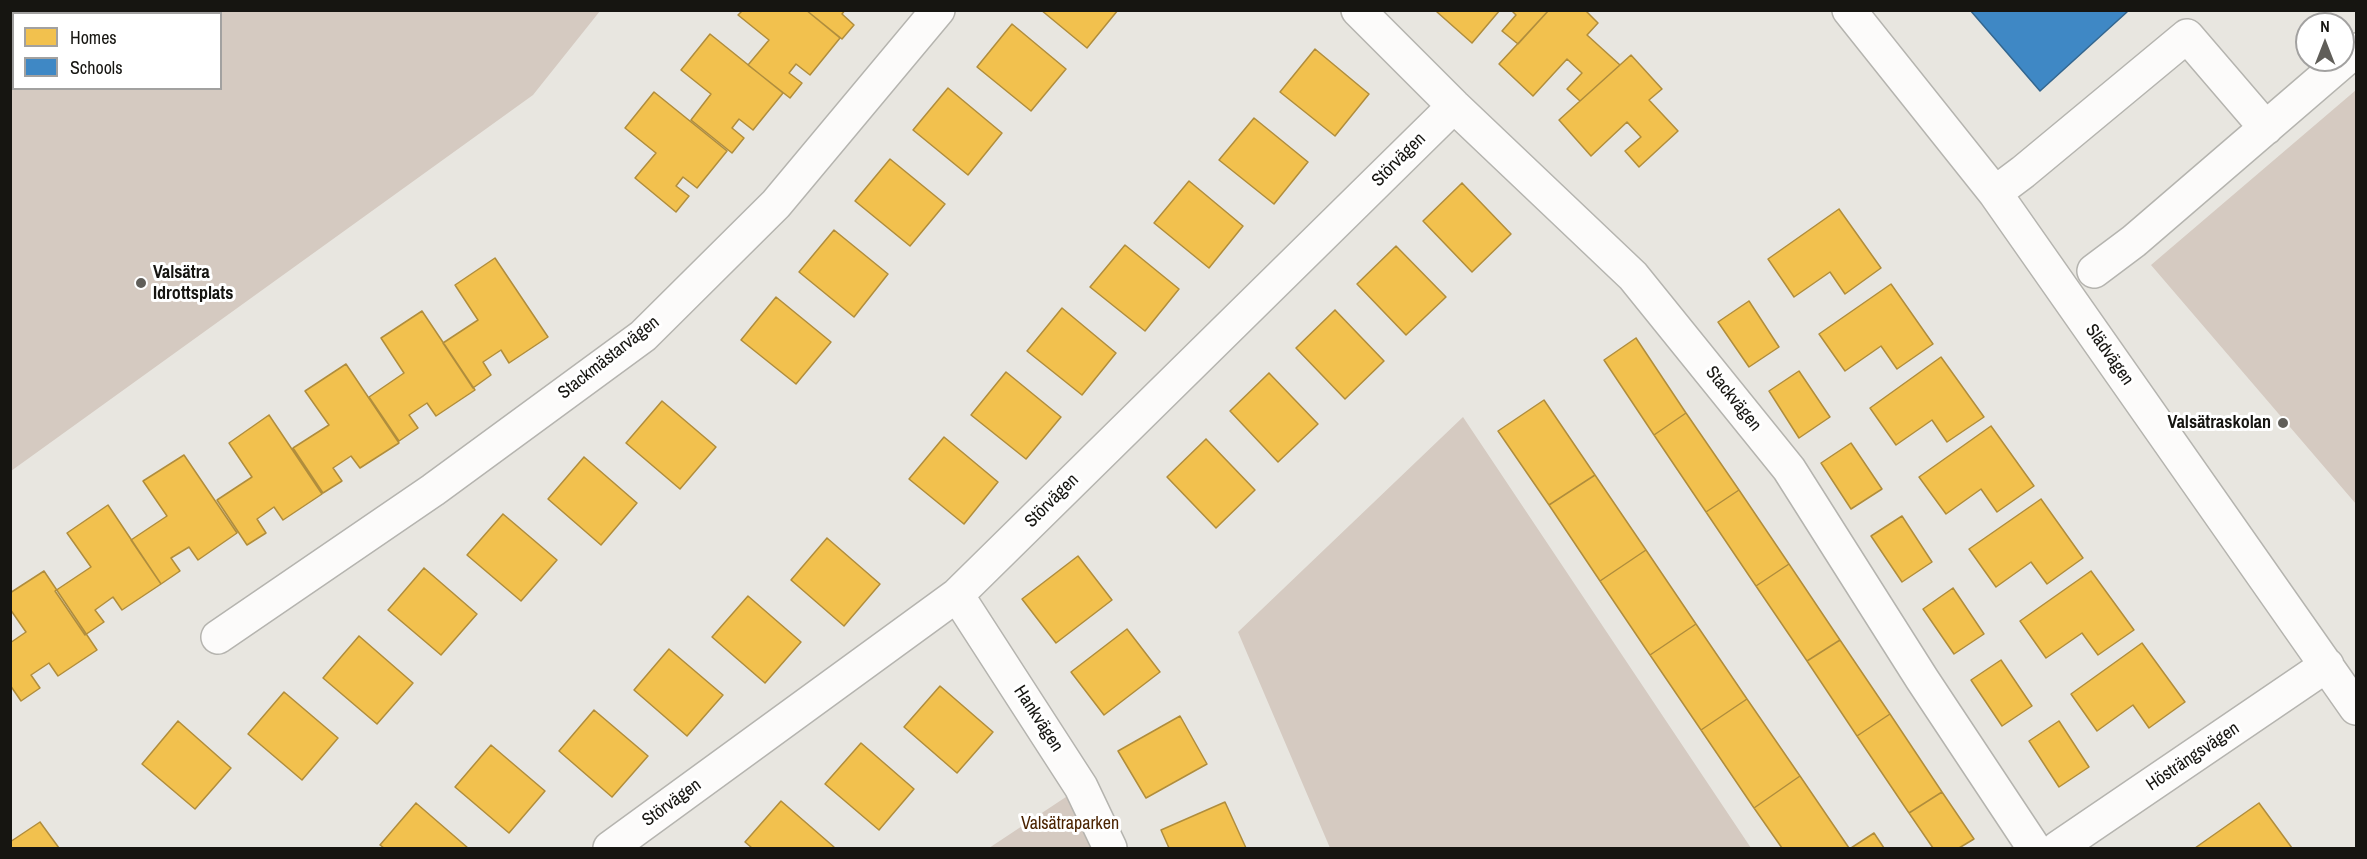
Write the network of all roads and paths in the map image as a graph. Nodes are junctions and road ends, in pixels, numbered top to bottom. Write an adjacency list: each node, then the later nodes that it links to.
1 (938, 10): 10 (street, Stackmästarvägen)
2 (1358, 10): 5 (street, Stackvägen)
3 (1850, 10): 7 (street, Slädvägen)
4 (2356, 50): 6 (street)
5 (1454, 106): 9 (street, Störvägen); 15 (street, Stackvägen)
6 (2266, 128): 7 (street); 8 (street)
7 (1995, 193): 11 (street, Slädvägen)
8 (2094, 271)
9 (957, 595): 13 (street, Störvägen); 14 (street, Hankvägen)
10 (218, 637)
11 (2327, 665): 12 (street, Slädvägen); 16 (street, Hösträngsvägen)
12 (2356, 708)
13 (610, 849)
14 (1110, 849)
15 (2034, 849)
16 (2058, 849)

